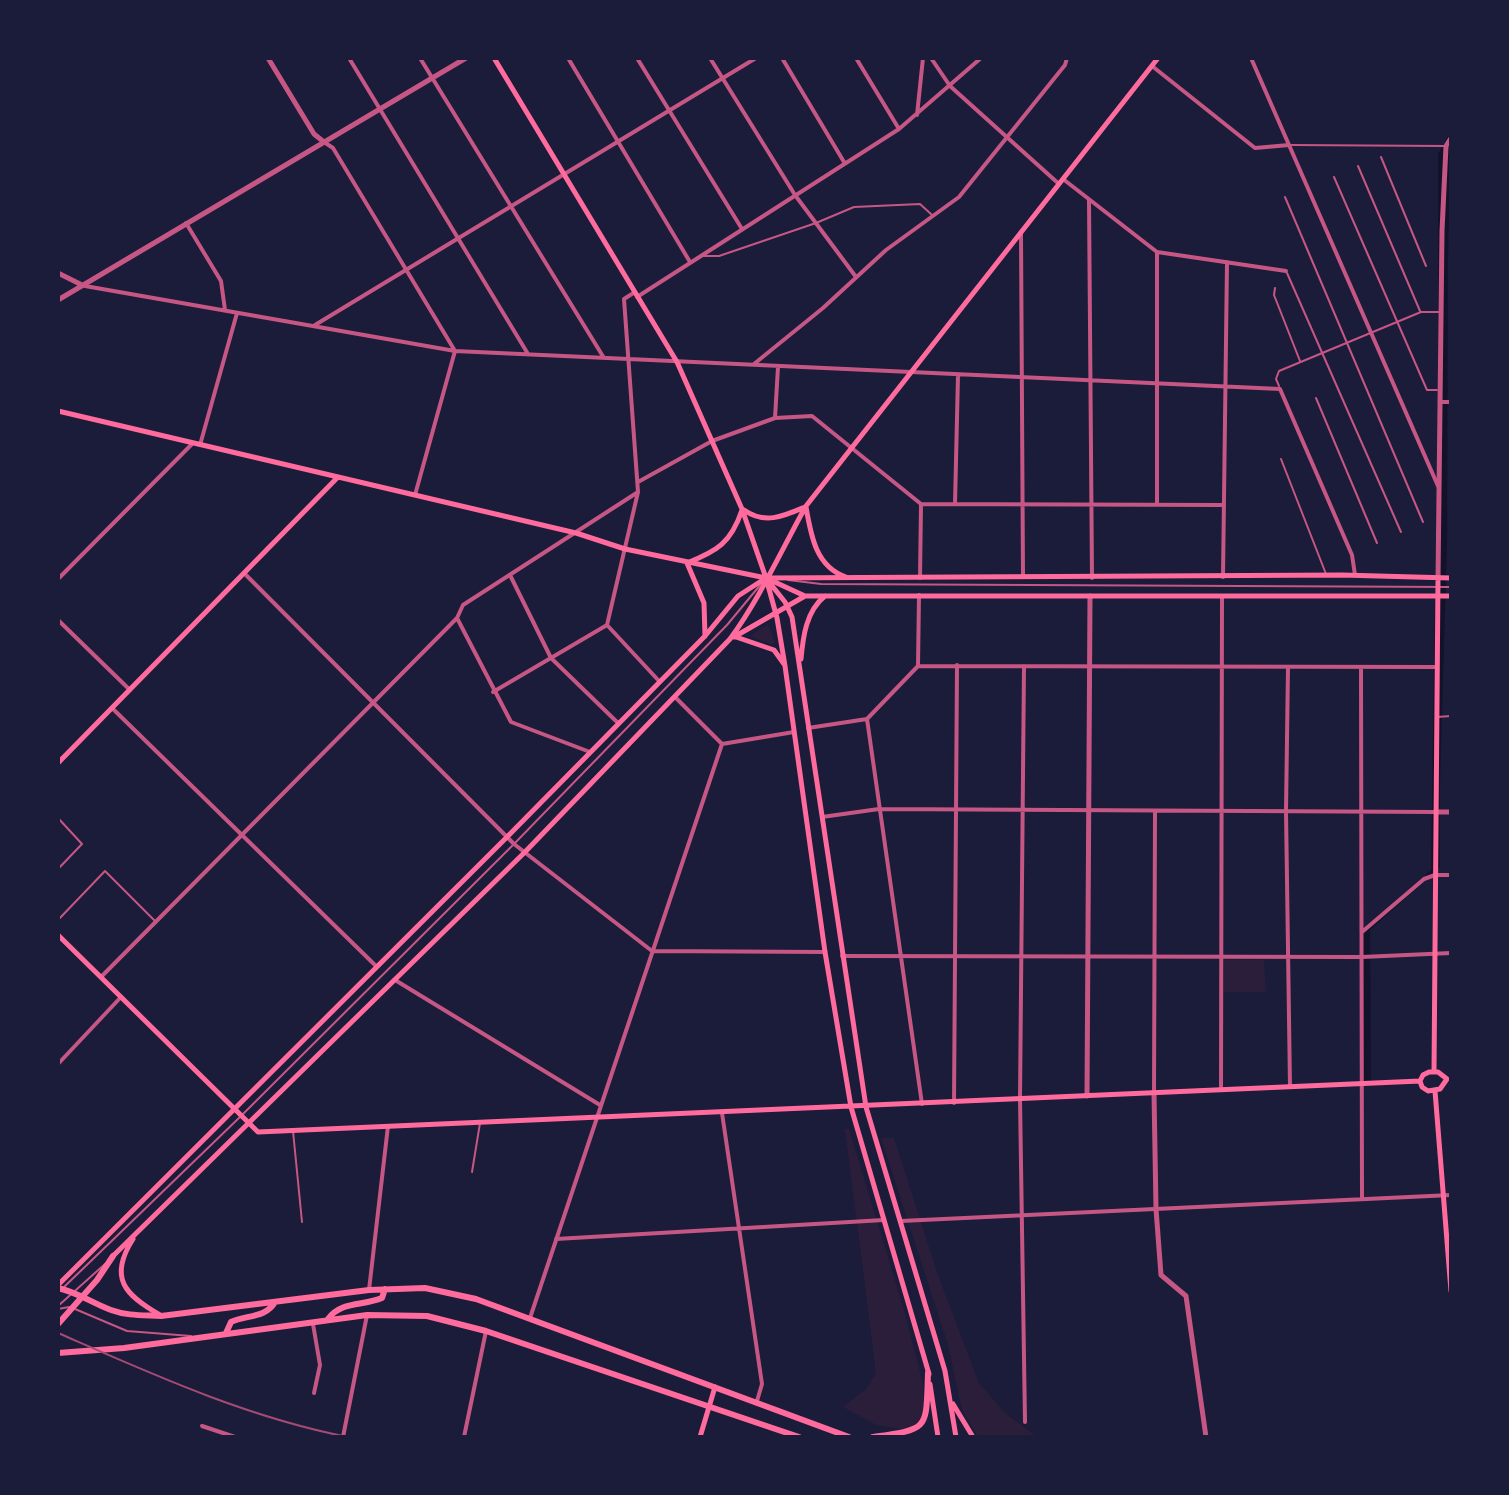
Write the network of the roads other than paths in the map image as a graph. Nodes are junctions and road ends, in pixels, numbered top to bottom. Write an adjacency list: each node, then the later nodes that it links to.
1 (268, 58): 28 (street)
2 (349, 58): 22 (street)
3 (420, 58): 19 (street)
4 (466, 58): 19 (street)
5 (494, 58): 35 (main road)
6 (568, 58): 29 (street)
7 (637, 58): 23 (street)
8 (710, 58): 20 (street)
9 (756, 58): 20 (street)
10 (782, 58): 33 (street)
11 (856, 58): 25 (street)
12 (923, 58): 24 (street)
13 (931, 58): 21 (street)
14 (981, 58): 21 (street)
15 (1067, 58): 26 (street)
16 (1158, 58): 18 (main road)
17 (1251, 58): 30 (street)
18 (1152, 66): 30 (street); 37 (main road)
19 (432, 78): 22 (street); 41 (street)
20 (723, 78): 23 (street); 38 (street)
21 (950, 86): 24 (street); 26 (street)
22 (380, 108): 28 (street); 47 (street)
23 (669, 110): 29 (street); 45 (street)
24 (917, 115): 25 (street)
25 (899, 129): 33 (street)
26 (1005, 138): 37 (street); 42 (street)
27 (1451, 138): 31 (street)
28 (324, 142): 43 (street); 53 (street)
29 (618, 142): 35 (street); 51 (street)
30 (1290, 145): 31 (lane); 68 (street)
31 (1449, 146): 65 (street)
32 (1381, 157): 52 (lane)
33 (845, 163): 38 (street)
34 (1358, 166): 62 (lane)
35 (563, 174): 41 (street); 59 (main road)
36 (1334, 177): 66 (lane)
37 (1061, 182): 40 (street); 46 (main road)
38 (795, 195): 44 (street); 45 (street)
39 (1285, 197): 69 (lane)
40 (1089, 200): 48 (street); 82 (street)
41 (511, 206): 47 (street); 73 (street)
42 (933, 216): 44 (lane); 56 (street)
43 (186, 223): 57 (street); 61 (street)
44 (816, 223): 49 (lane); 56 (street)
45 (742, 229): 49 (street)
46 (1021, 233): 79 (main road); 81 (street)
47 (458, 238): 53 (street); 72 (street)
48 (1157, 252): 50 (street); 83 (street)
49 (700, 256): 51 (street)
50 (1227, 262): 54 (street); 84 (street)
51 (690, 263): 59 (street)
52 (1426, 266)
53 (406, 270): 67 (street); 70 (street)
54 (1286, 271): 71 (lane)
55 (58, 273): 57 (street)
56 (856, 277): 77 (street)
57 (83, 285): 60 (street); 61 (street)
58 (1275, 288): 76 (lane)
59 (636, 295): 74 (street); 75 (main road)
60 (58, 300)
61 (225, 310): 64 (street)
62 (1421, 312): 65 (lane); 66 (lane)
63 (1451, 312): 65 (street)
64 (237, 313): 67 (street); 93 (street)
65 (1442, 313): 86 (street)
66 (1397, 322): 68 (lane); 86 (lane)
67 (313, 326): 70 (street)
68 (1372, 332): 69 (lane); 99 (street)
69 (1346, 343): 71 (lane); 109 (lane)
70 (455, 351): 72 (street); 100 (street)
71 (1323, 353): 76 (lane); 110 (lane)
72 (528, 355): 73 (street)
73 (604, 358): 74 (street)
74 (628, 359): 75 (street); 97 (street)
75 (677, 362): 77 (street); 92 (main road)
76 (1301, 362): 85 (lane)
77 (752, 366): 78 (street)
78 (778, 367): 79 (street); 91 (street)
79 (911, 373): 80 (street); 94 (main road)
80 (958, 375): 81 (street); 102 (street)
81 (1023, 378): 82 (street); 103 (street)
82 (1090, 381): 83 (street); 104 (street)
83 (1157, 384): 84 (street); 105 (street)
84 (1224, 387): 85 (street); 106 (street)
85 (1280, 389): 118 (street)
86 (1441, 390): 88 (street)
87 (1316, 398): 112 (lane)
88 (1441, 402): 89 (street); 99 (street)
89 (1451, 402)
90 (58, 411): 93 (main road)
91 (775, 418): 92 (street); 94 (street)
92 (712, 441): 97 (street); 108 (main road)
93 (197, 444): 96 (main road); 126 (street)
94 (851, 450): 101 (street); 107 (main road)
95 (1281, 459): 117 (lane)
96 (337, 477): 100 (main road); 115 (main road)
97 (638, 482): 98 (street)
98 (638, 492): 111 (street); 113 (street)
99 (1441, 492): 124 (street)
100 (415, 495): 111 (main road)
101 (921, 504): 102 (street); 122 (street)
102 (955, 504): 103 (street)
103 (1023, 504): 104 (street); 119 (street)
104 (1091, 505): 105 (street); 123 (street)
105 (1157, 505): 106 (street)
106 (1223, 505): 120 (street)
107 (806, 506): 108 (main road); 121 (main road); 127 (main road)
108 (742, 509): 114 (main road); 121 (main road)
109 (1423, 522)
110 (1401, 532)
111 (576, 533): 113 (main road); 116 (street)
112 (1377, 543)
113 (625, 549): 114 (main road); 141 (street)
114 (687, 563): 121 (main road); 142 (main road)
115 (245, 574): 156 (main road); 159 (street)
116 (510, 575): 139 (street); 144 (street)
117 (1327, 575): 118 (main road); 120 (main road)
118 (1355, 575): 124 (main road)
119 (1023, 577): 122 (main road); 123 (main road)
120 (1223, 577): 123 (main road)
121 (766, 578): 127 (main road); 128 (lane); 132 (main road); 137 (main road); 138 (main road); 142 (main road); 143 (main road); 184 (lane)
122 (920, 578): 127 (main road)
123 (1092, 578)
124 (1438, 578): 125 (main road); 128 (main road)
125 (1451, 578)
126 (58, 579)
127 (852, 579)
128 (1439, 587): 129 (lane); 134 (main road)
129 (1451, 587)
130 (826, 595): 131 (main road); 132 (main road); 154 (main road)
131 (919, 595): 133 (main road); 147 (street)
132 (805, 596): 137 (main road)
133 (1090, 596): 136 (main road); 149 (street)
134 (1439, 596): 135 (main road); 136 (main road); 153 (main road)
135 (1451, 596)
136 (1222, 597): 150 (street)
137 (787, 606): 138 (main road); 154 (main road)
138 (775, 613): 143 (main road); 146 (main road)
139 (457, 618): 157 (street); 159 (street)
140 (58, 620): 156 (street)
141 (607, 625): 144 (street); 155 (street)
142 (705, 636): 155 (main road)
143 (733, 638): 146 (main road); 158 (main road)
144 (551, 658): 157 (street); 164 (street)
145 (957, 665): 147 (street); 148 (street); 171 (street)
146 (785, 666): 166 (main road)
147 (918, 666): 163 (street)
148 (1024, 666): 149 (street); 172 (street)
149 (1090, 666): 150 (street); 173 (street)
150 (1222, 667): 151 (street); 175 (street)
151 (1288, 667): 152 (street); 176 (street)
152 (1361, 667): 153 (street); 177 (street)
153 (1437, 667): 162 (main road)
154 (800, 672): 165 (main road)
155 (659, 681): 164 (main road)
156 (130, 690): 160 (main road)
157 (493, 692): 168 (street)
158 (676, 698): 167 (street); 185 (main road)
159 (373, 703): 182 (street); 183 (street)
160 (112, 708): 169 (main road); 182 (street)
161 (1451, 716): 162 (lane)
162 (1436, 717): 178 (main road)
163 (867, 719): 165 (street); 170 (street)
164 (618, 723): 168 (main road)
165 (808, 728): 180 (main road)
166 (794, 732): 167 (street); 194 (main road)
167 (722, 744): 193 (street)
168 (590, 752): 183 (main road)
169 (58, 763)
170 (879, 809): 171 (street); 180 (street); 198 (street)
171 (956, 810): 172 (street); 199 (street)
172 (1023, 810): 173 (street); 200 (street)
173 (1088, 810): 174 (street); 201 (street)
174 (1155, 810): 175 (street); 202 (street)
175 (1222, 811): 176 (street); 203 (street)
176 (1286, 811): 177 (street); 204 (street)
177 (1361, 811): 178 (street); 191 (street)
178 (1435, 812): 179 (street); 187 (main road)
179 (1451, 812)
180 (821, 817): 197 (main road)
181 (58, 818): 186 (lane)
182 (242, 835): 190 (street); 206 (street)
183 (507, 837): 184 (street); 206 (main road)
184 (514, 844): 185 (street); 228 (lane)
185 (525, 852): 193 (street); 208 (main road)
186 (58, 869)
187 (1435, 875): 188 (street); 191 (street); 195 (main road)
188 (1451, 875)
189 (58, 920): 190 (lane)
190 (156, 922): 207 (street)
191 (1362, 932): 205 (street)
192 (58, 935): 207 (main road)
193 (652, 951): 194 (street); 223 (street)
194 (825, 952): 224 (main road)
195 (1434, 953): 196 (street); 205 (street); 211 (main road)
196 (1451, 953)
197 (842, 956): 198 (street); 225 (main road)
198 (901, 956): 199 (street); 222 (street)
199 (955, 956): 200 (street); 221 (street)
200 (1021, 956): 201 (street); 220 (street)
201 (1087, 956): 202 (street); 219 (street)
202 (1154, 957): 203 (street); 218 (street)
203 (1221, 957): 204 (street); 216 (street)
204 (1287, 957): 205 (street); 215 (street)
205 (1362, 957): 214 (street)
206 (376, 966): 226 (main road)
207 (101, 977): 209 (main road)
208 (395, 980): 223 (street); 231 (main road)
209 (121, 997): 210 (street); 226 (main road)
210 (58, 1064)
211 (1434, 1072): 212 (main road); 213 (main road)
212 (1449, 1079): 217 (main road)
213 (1420, 1081): 214 (main road); 217 (main road)
214 (1362, 1083): 215 (main road); 237 (street)
215 (1290, 1087): 216 (main road)
216 (1221, 1090): 218 (main road)
217 (1435, 1091): 236 (main road)
218 (1154, 1093): 219 (main road); 238 (street)
219 (1087, 1096): 220 (main road)
220 (1020, 1099): 221 (main road); 239 (street)
221 (954, 1103): 222 (main road)
222 (922, 1104): 225 (main road)
223 (600, 1105): 229 (street)
224 (851, 1107): 225 (main road); 227 (main road); 240 (main road)
225 (866, 1107): 241 (main road)
226 (233, 1110): 228 (main road); 248 (main road)
227 (722, 1113): 229 (main road); 243 (street)
228 (241, 1116): 231 (main road); 248 (lane)
229 (596, 1118): 230 (main road); 245 (street)
230 (480, 1123): 232 (main road); 234 (lane)
231 (250, 1125): 233 (main road); 244 (main road)
232 (388, 1126): 233 (main road); 250 (street)
233 (293, 1130): 242 (lane)
234 (472, 1172)
235 (1451, 1195): 236 (street)
236 (1442, 1196): 237 (street); 246 (main road)
237 (1362, 1199): 238 (street)
238 (1156, 1209): 239 (street); 285 (street)
239 (1021, 1216): 241 (street); 273 (street)
240 (884, 1220): 243 (street); 267 (main road)
241 (901, 1221): 270 (main road)
242 (302, 1222)
243 (740, 1228): 245 (street); 271 (street)
244 (139, 1229): 247 (main road); 258 (main road)
245 (556, 1239): 259 (street)
246 (1449, 1245): 252 (main road)
247 (113, 1256): 251 (lane); 253 (main road)
248 (59, 1288): 251 (main road)
249 (385, 1289): 250 (main road); 259 (main road); 260 (main road)
250 (369, 1290): 254 (main road)
251 (74, 1291): 253 (main road); 255 (lane)
252 (1451, 1291)
253 (82, 1296): 256 (main road); 258 (main road)
254 (275, 1302): 258 (main road); 264 (main road)
255 (58, 1307): 256 (lane)
256 (73, 1308): 262 (main road); 265 (lane)
257 (367, 1315): 260 (main road); 263 (main road); 276 (street)
258 (161, 1316)
259 (530, 1318): 268 (main road)
260 (328, 1319): 261 (main road)
261 (313, 1321): 264 (main road); 269 (street)
262 (58, 1324)
263 (486, 1331): 272 (main road); 277 (street)
264 (226, 1333): 265 (main road)
265 (198, 1337): 266 (main road)
266 (58, 1353)
267 (928, 1373): 281 (main road); 282 (main road)
268 (715, 1387): 271 (main road); 272 (main road)
269 (314, 1393)
270 (950, 1397): 283 (main road); 284 (main road)
271 (757, 1401): 280 (main road)
272 (707, 1407): 278 (main road); 279 (main road)
273 (1025, 1422)
274 (202, 1426): 275 (street)
275 (235, 1437)
276 (343, 1437)
277 (464, 1437)
278 (700, 1437)
279 (799, 1437)
280 (849, 1437)
281 (873, 1437)
282 (938, 1437)
283 (956, 1437)
284 (973, 1437)
285 (1206, 1437)

